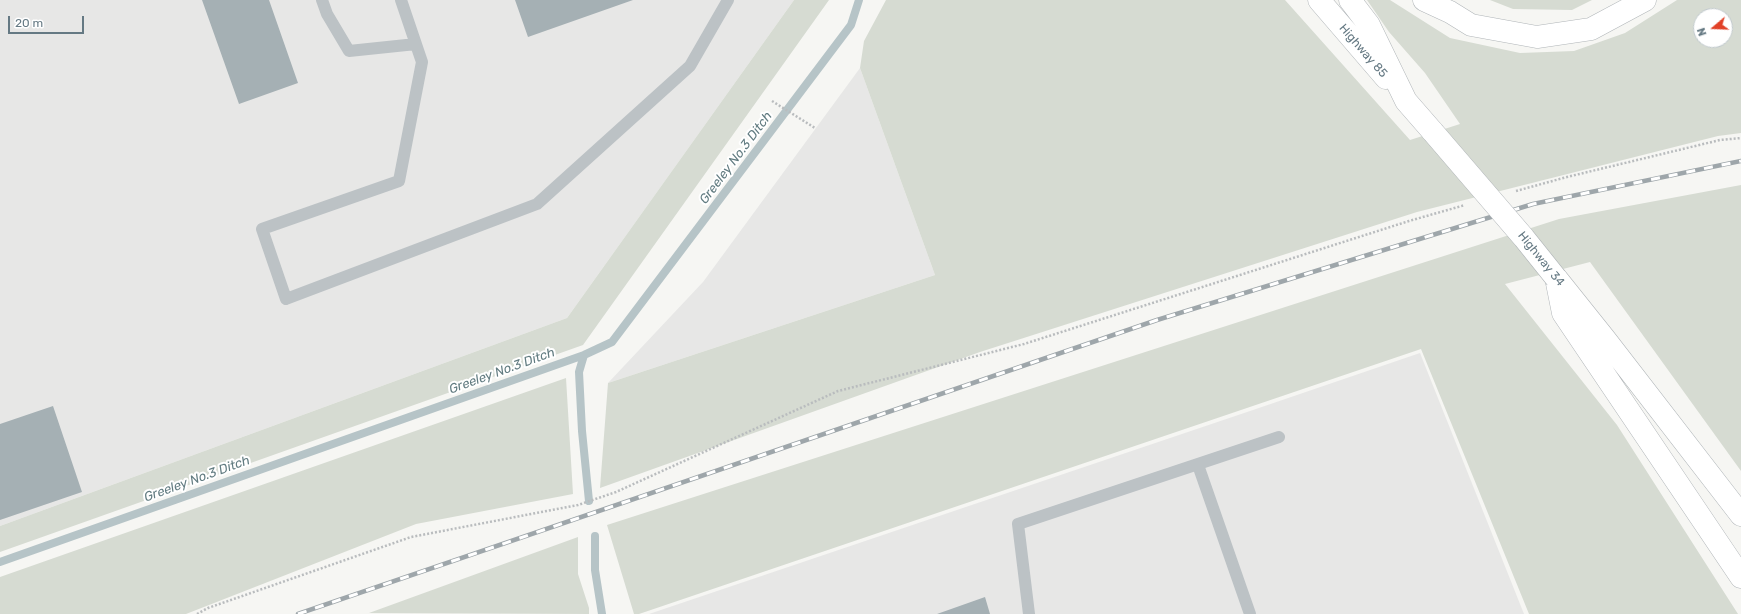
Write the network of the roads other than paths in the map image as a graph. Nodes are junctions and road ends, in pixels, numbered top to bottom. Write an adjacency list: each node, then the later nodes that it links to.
1 (322, 0): 8 (lane)
2 (400, 0): 8 (lane)
3 (728, 0): 8 (lane)
4 (1319, 0): 9 (highway, Highway 85)
5 (1350, 0): 9 (highway, Highway 34)
6 (1424, 0): 7 (highway)
7 (1645, 0)
8 (416, 44)
9 (1406, 101): 10 (highway, Highway 34, bridge)
10 (1556, 278): 13 (highway, Highway 34); 14 (highway)
11 (1279, 437): 12 (lane)
12 (1198, 465): 15 (lane); 16 (lane)
13 (1741, 515)
14 (1741, 577)
15 (1029, 614)
16 (1250, 614)

